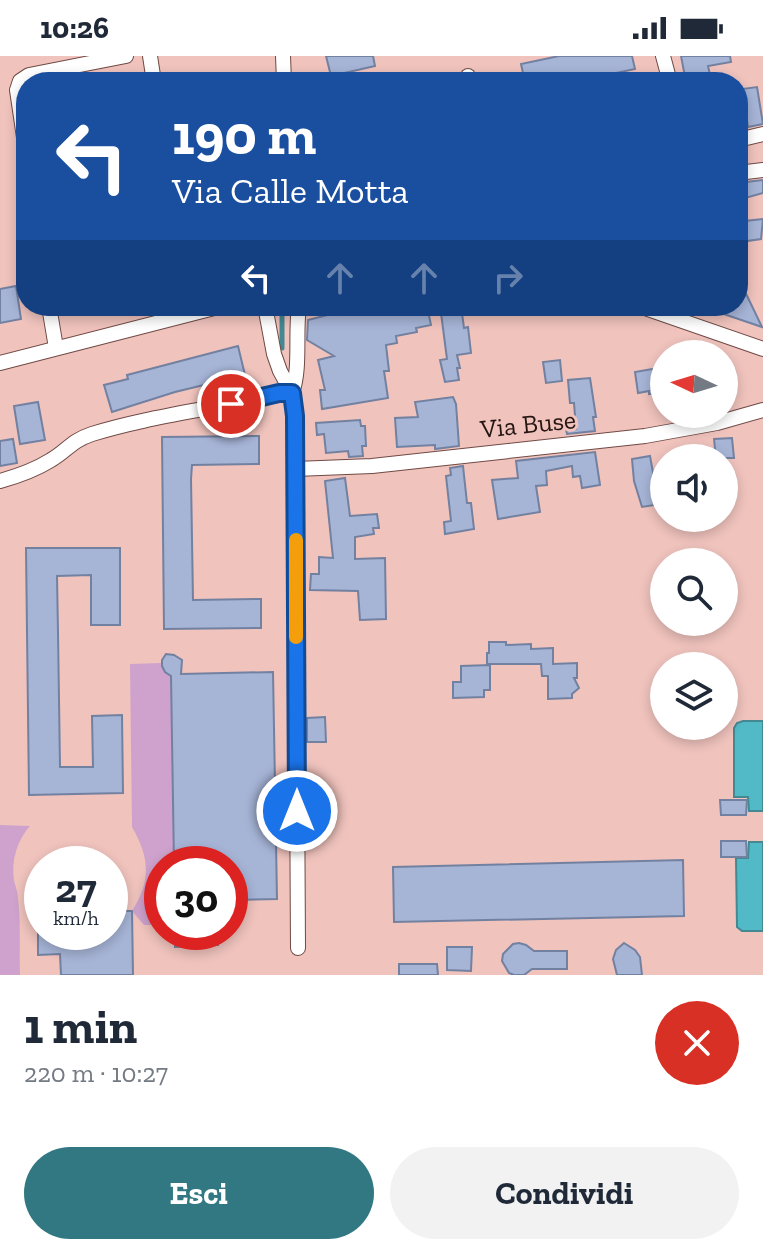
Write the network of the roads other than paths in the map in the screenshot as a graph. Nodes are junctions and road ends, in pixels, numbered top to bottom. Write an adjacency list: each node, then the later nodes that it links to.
1 (126, 56): 2 (street)
2 (44, 72)
3 (51, 316): 8 (street)
4 (166, 316): 8 (street)
5 (267, 316): 11 (street)
6 (298, 316): 11 (street)
7 (668, 316): 9 (street)
8 (56, 348): 10 (street)
9 (763, 349)
10 (0, 363)
11 (292, 393): 13 (street); 14 (street)
12 (763, 410): 13 (street, Via Buse)
13 (295, 469): 15 (street)
14 (0, 481)
15 (298, 948)

